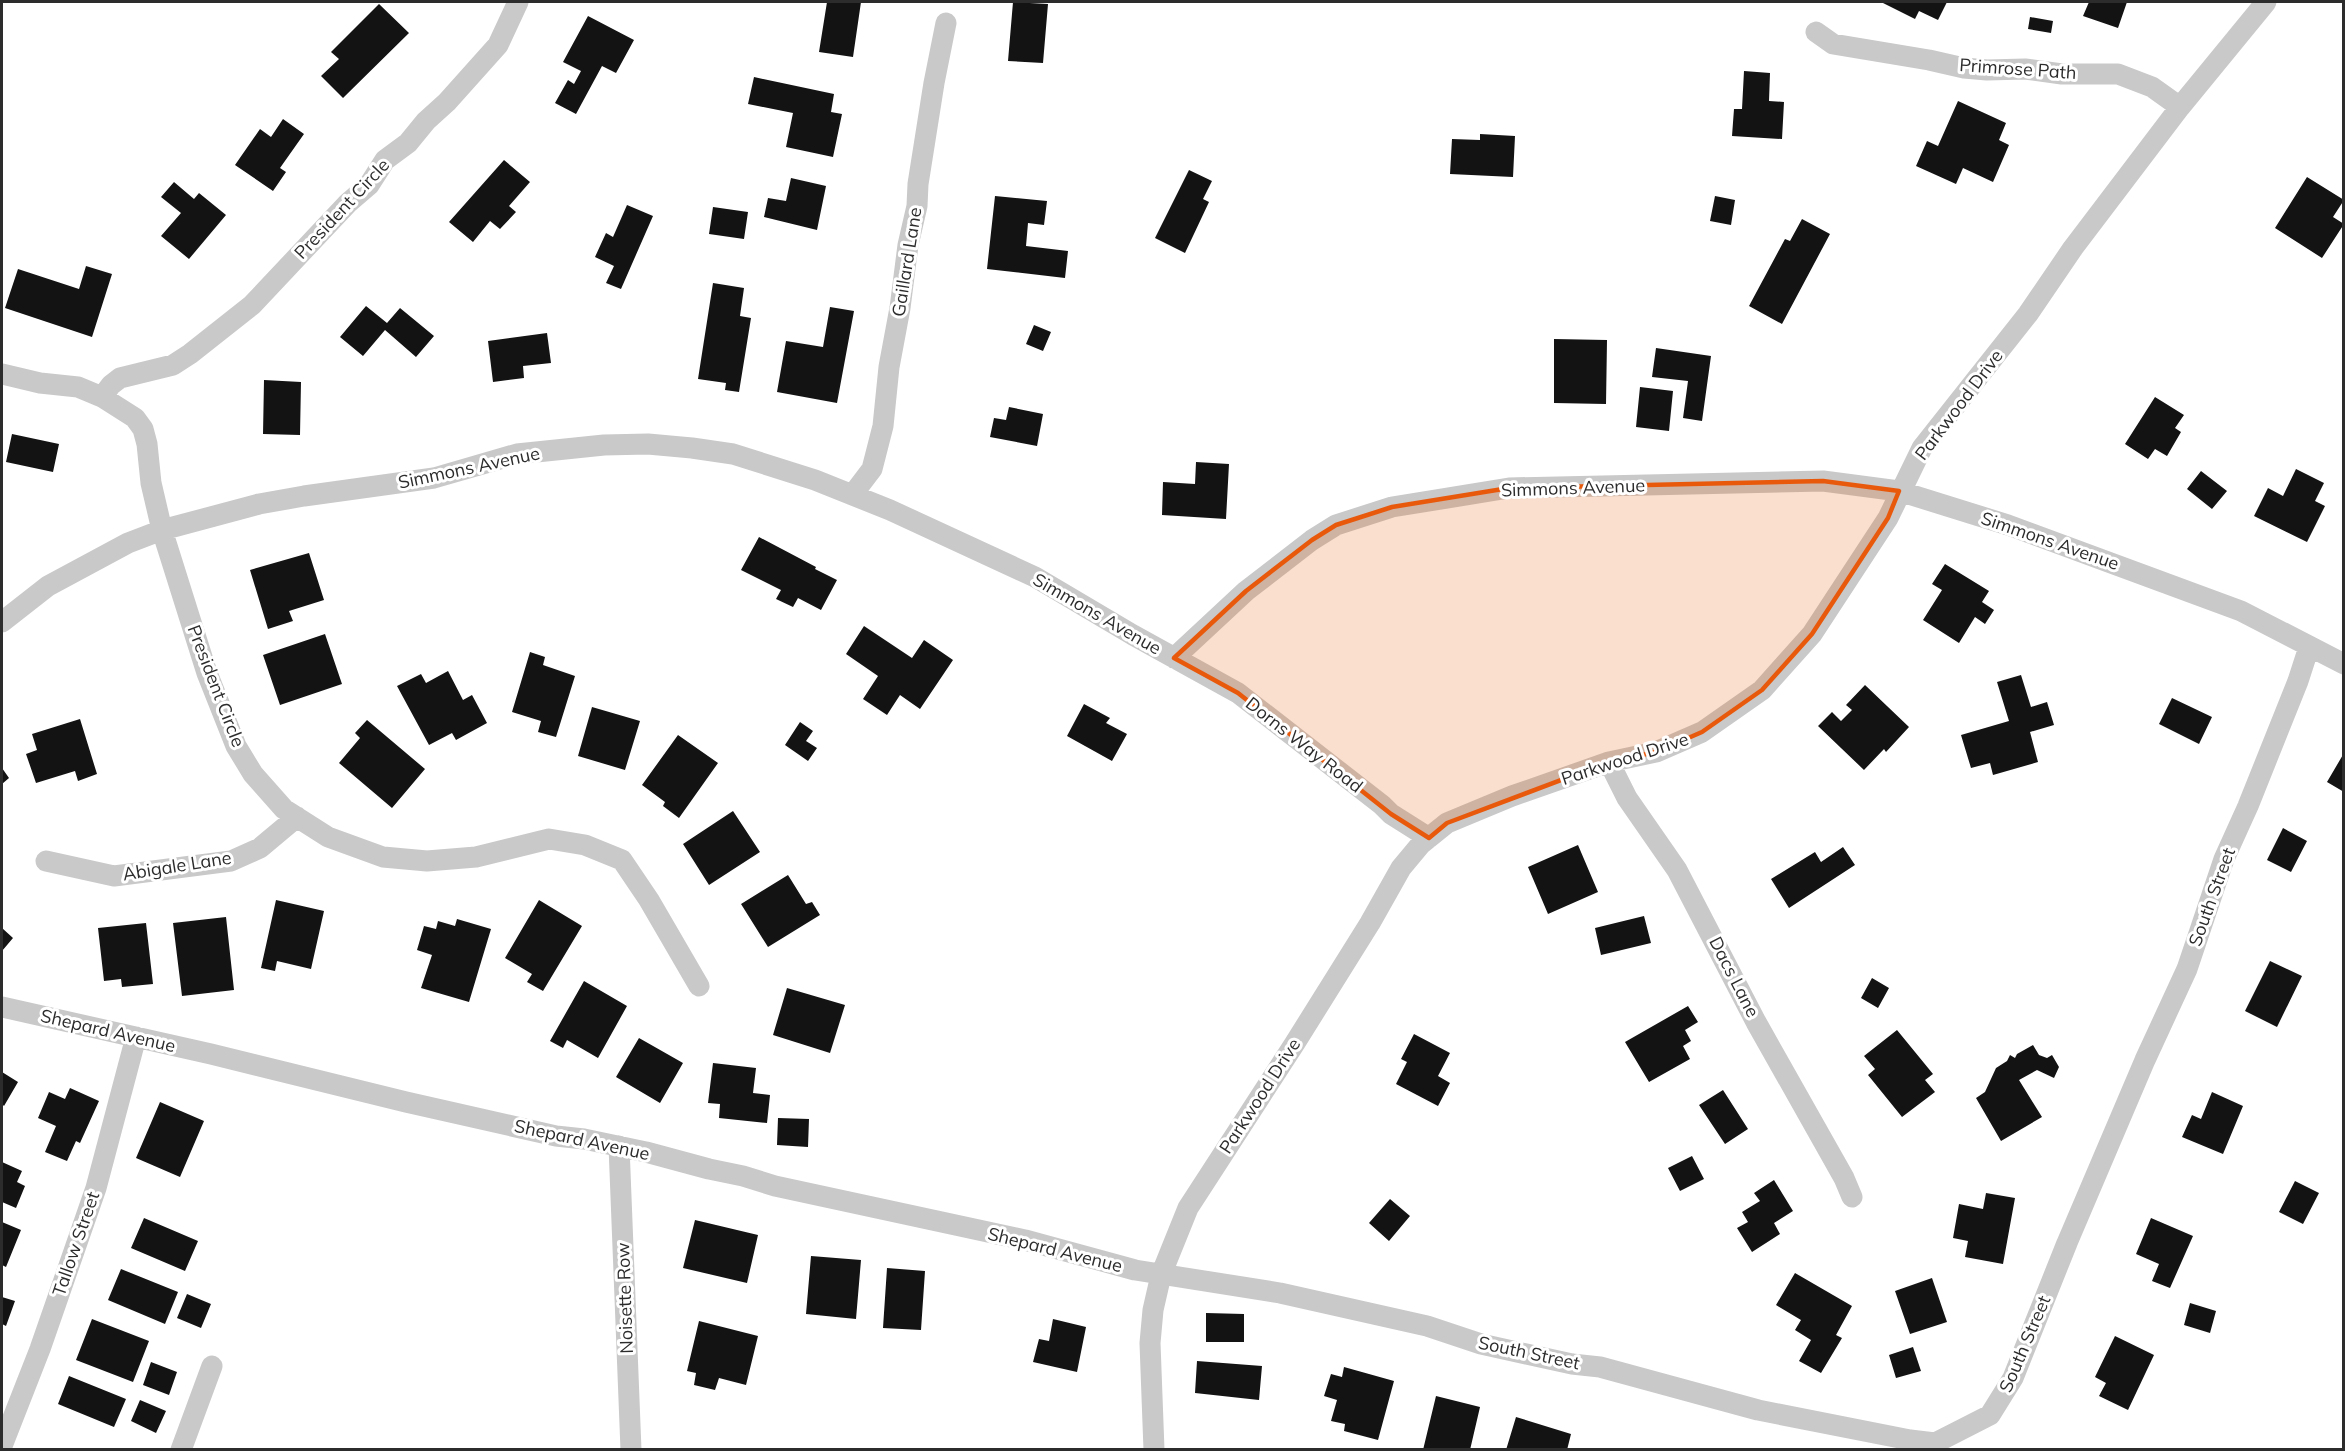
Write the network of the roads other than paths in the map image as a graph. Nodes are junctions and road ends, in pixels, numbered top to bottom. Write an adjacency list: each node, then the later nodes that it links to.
1 (519, 2): 7 (street, President Circle)
2 (2266, 2): 5 (street, Parkwood Drive)
3 (946, 23): 9 (street, Gaillard Lane)
4 (1816, 32): 5 (street, Primrose Path)
5 (2180, 108): 8 (street, Parkwood Drive)
6 (2, 374): 7 (street, President Circle)
7 (102, 397): 10 (street, President Circle)
8 (1899, 491): 12 (street, Simmons Avenue); 13 (street, Simmons Avenue); 15 (street, Parkwood Drive)
9 (853, 494): 10 (street, Simmons Avenue); 13 (street, Simmons Avenue)
10 (162, 530): 11 (street, Simmons Avenue); 16 (street, President Circle)
11 (2, 622)
12 (2309, 647): 14 (street, Simmons Avenue); 24 (street, South Street)
13 (1174, 658): 17 (street, Dorns Way Road)
14 (2343, 664)
15 (1609, 762): 17 (street, Parkwood Drive); 23 (street, Dacs Lane)
16 (297, 817): 18 (street, Abigale Lane); 19 (street, President Circle)
17 (1429, 838): 24 (street, Parkwood Drive)
18 (46, 861)
19 (699, 986)
20 (2, 1007): 21 (street, Shepard Avenue)
21 (136, 1037): 22 (street, Shepard Avenue); 26 (street, Tallow Street)
22 (620, 1146): 24 (street, Shepard Avenue); 28 (street, Noisette Row)
23 (1852, 1197)
24 (1161, 1275): 29 (street, Parkwood Drive)
25 (212, 1366): 27 (street)
26 (2, 1446)
27 (182, 1449)
28 (631, 1449)
29 (1154, 1449)

